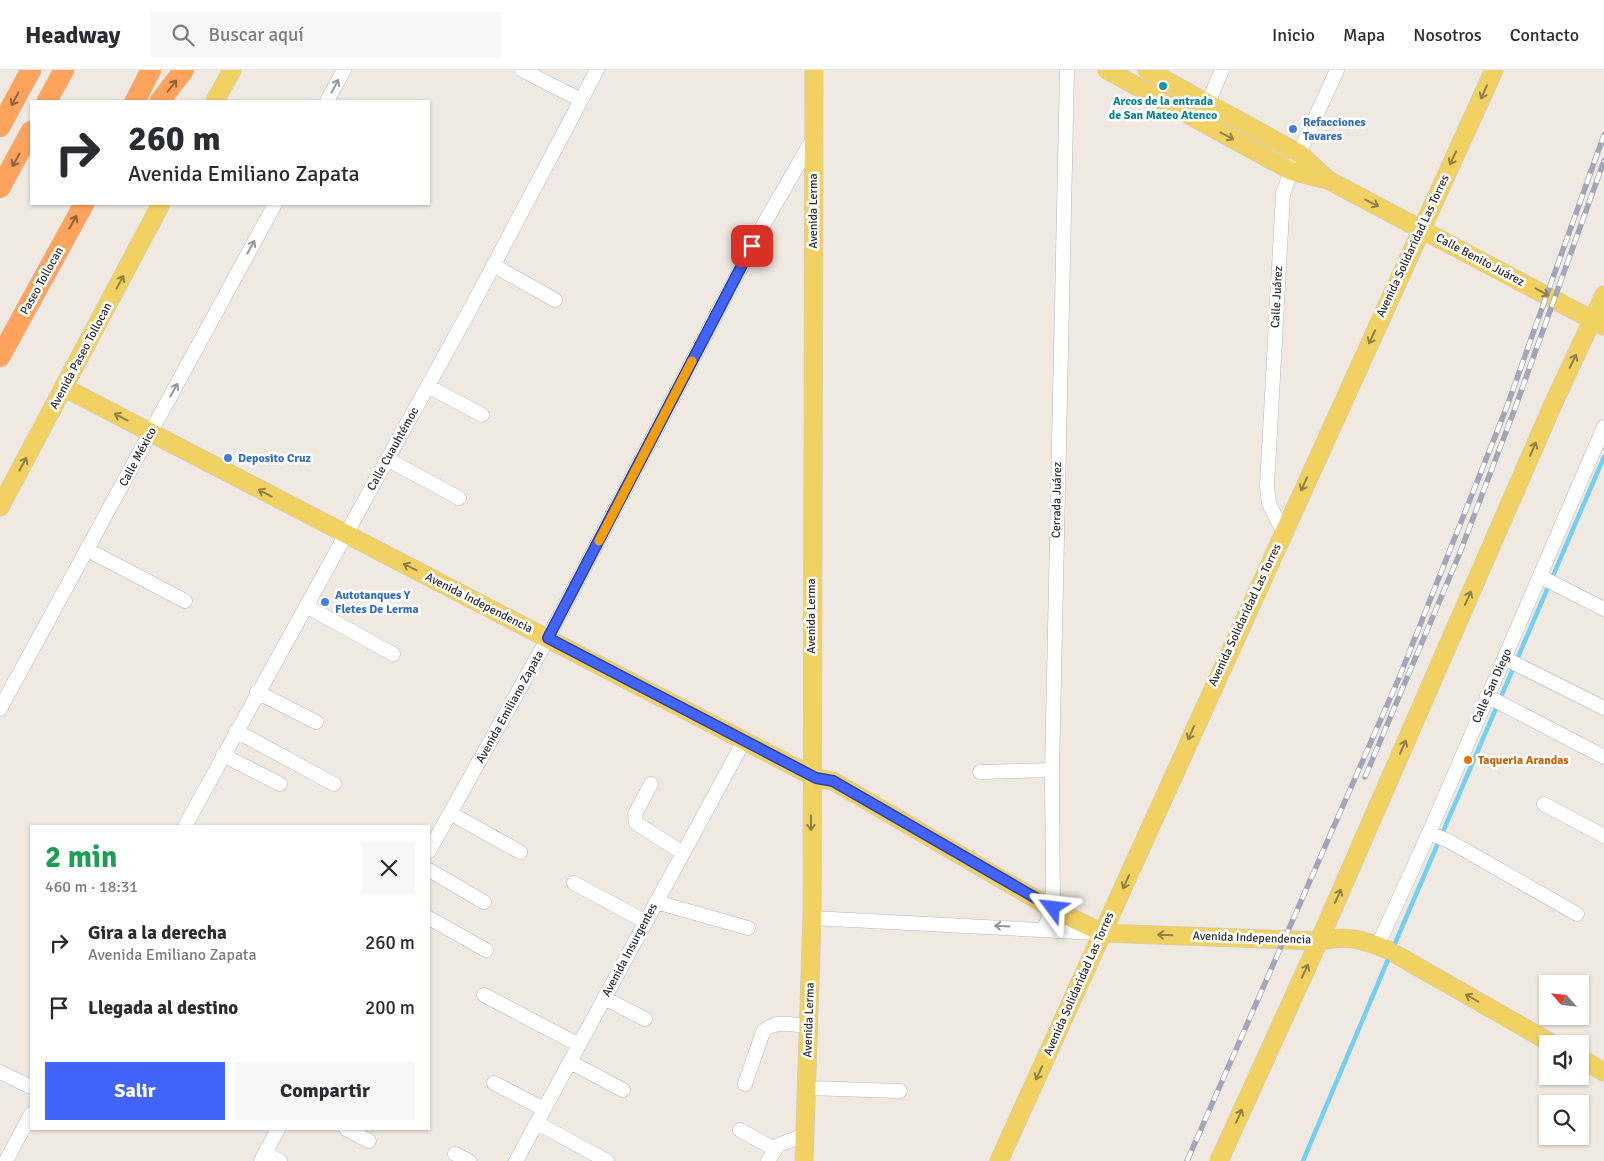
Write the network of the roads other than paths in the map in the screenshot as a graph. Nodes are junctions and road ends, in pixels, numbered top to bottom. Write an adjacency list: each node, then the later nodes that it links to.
1 (31, 70): 25 (highway, one-way to 25)
2 (64, 70): 17 (highway)
3 (151, 70): 18 (highway)
4 (184, 70): 19 (highway, one-way to 4)
5 (232, 70): 20 (main road)
6 (344, 70): 21 (street, one-way to 6)
7 (522, 70): 22 (street)
8 (597, 70): 22 (street, Calle Cuauhtémoc)
9 (814, 70): 27 (main road, Avenida Lerma)
10 (1067, 70): 68 (street, Cerrada Juárez)
11 (1107, 70): 24 (main road, Calle Benito Juárez)
12 (1147, 70): 16 (main road, Calle Benito Juárez)
13 (1222, 70): 23 (street)
14 (1337, 70): 28 (street, Calle Juárez)
15 (1494, 70): 35 (main road, Avenida Solidaridad Las Torres, one-way to 35)
16 (1180, 88): 23 (main road, Calle Benito Juárez); 24 (street)
17 (48, 100)
18 (136, 100)
19 (161, 100)
20 (216, 100)
21 (328, 100)
22 (581, 100): 36 (street, Calle Cuauhtémoc)
23 (1208, 103): 28 (main road, Calle Benito Juárez)
24 (1171, 106): 29 (main road, Calle Benito Juárez, one-way to 29)
25 (0, 127)
26 (30, 133): 31 (highway, one-way to 31)
27 (814, 137): 56 (street, Avenida Emiliano Zapata); 70 (main road, Avenida Lerma)
28 (1300, 154): 29 (street, Calle Juárez); 30 (main road, Calle Benito Juárez)
29 (1291, 171): 30 (main road, Calle Benito Juárez); 49 (street, Calle Juárez)
30 (1328, 180): 35 (main road, Calle Benito Juárez, one-way to 35)
31 (0, 188)
32 (83, 205): 40 (highway, Paseo Tollocan, one-way to 32)
33 (160, 205): 42 (main road, Avenida Paseo Tollocan, one-way to 33)
34 (274, 205): 45 (street, Calle México, one-way to 34)
35 (1421, 228): 39 (main road, Calle Benito Juárez, one-way to 39); 49 (main road, Avenida Solidaridad Las Torres, one-way to 49)
36 (493, 265): 38 (street); 41 (street, Calle Cuauhtémoc)
37 (1604, 295): 39 (main road)
38 (555, 300)
39 (1598, 323): 94 (main road, one-way to 39)
40 (0, 357)
41 (428, 386): 43 (street); 46 (street, Calle Cuauhtémoc)
42 (65, 388): 45 (main road, Avenida Independencia, one-way to 42); 48 (main road, Avenida Paseo Tollocan, one-way to 42)
43 (482, 415)
44 (1604, 427): 52 (street, Calle San Diego)
45 (150, 433): 50 (main road, Avenida Independencia, one-way to 45); 51 (street, Calle México)
46 (388, 459): 47 (street); 50 (street, Calle Cuauhtémoc)
47 (459, 498)
48 (0, 507)
49 (1283, 531): 93 (main road, Avenida Solidaridad Las Torres, one-way to 93)
50 (346, 535): 54 (street, Calle Cuauhtémoc); 56 (main road, Avenida Independencia, one-way to 50)
51 (88, 550): 53 (street); 62 (street, Calle México)
52 (1546, 579): 55 (street); 58 (street, Calle San Diego)
53 (185, 601)
54 (306, 606): 57 (street); 59 (street, Calle Cuauhtémoc)
55 (1604, 609)
56 (548, 638): 65 (main road, Avenida Independencia); 75 (street, Avenida Emiliano Zapata)
57 (393, 654)
58 (1511, 661): 60 (street, Calle San Diego); 61 (street)
59 (257, 692): 63 (street); 64 (street, Calle Cuauhtémoc)
60 (1495, 699): 67 (street); 78 (street, Calle San Diego)
61 (1604, 708)
62 (0, 709)
63 (316, 722)
64 (236, 731): 66 (street, Calle Cuauhtémoc); 72 (street)
65 (745, 739): 70 (main road, Avenida Independencia); 81 (street, Avenida Insurgentes)
66 (223, 754): 71 (street); 76 (street, Calle Cuauhtémoc)
67 (1604, 757)
68 (1052, 770): 69 (street); 86 (street, Cerrada Juárez)
69 (980, 772)
70 (813, 776): 86 (main road, Avenida Independencia); 88 (main road, Avenida Lerma, one-way to 88)
71 (280, 784)
72 (334, 784)
73 (651, 784): 81 (street)
74 (1544, 804): 77 (street)
75 (450, 813): 79 (street, Avenida Emiliano Zapata); 80 (street)
76 (186, 825)
77 (1604, 836)
78 (1438, 837): 87 (street); 96 (street, Calle San Diego)
79 (430, 849)
80 (520, 852)
81 (683, 852): 85 (street, Avenida Insurgentes)
82 (430, 871): 84 (street)
83 (574, 883): 90 (street)
84 (484, 902)
85 (656, 902): 90 (street, Avenida Insurgentes); 91 (street)
86 (1053, 908): 92 (street, Cerrada Juárez); 93 (main road, Avenida Independencia)
87 (1577, 914)
88 (820, 918): 92 (street, Avenida Independencia, one-way to 88); 100 (main road, Avenida Lerma)
89 (430, 919): 95 (street)
90 (646, 922): 98 (street, Avenida Insurgentes)
91 (748, 928)
92 (1044, 928): 93 (street, Avenida Independencia)
93 (1103, 933): 94 (main road, Avenida Independencia, one-way to 93); 130 (main road, Avenida Solidaridad Las Torres, one-way to 130)
94 (1319, 941): 96 (main road, Avenida Independencia); 131 (main road, one-way to 94)
95 (486, 950)
96 (1388, 950): 101 (main road, Avenida Independencia, one-way to 96)
97 (484, 995): 102 (street)
98 (604, 998): 99 (street); 102 (street, Avenida Insurgentes)
99 (645, 1019)
100 (808, 1026): 108 (street); 110 (main road, Avenida Lerma)
101 (1539, 1036)
102 (579, 1045): 103 (street, Avenida Insurgentes)
103 (570, 1062): 111 (street); 113 (street, Avenida Insurgentes)
104 (1589, 1063): 106 (main road)
105 (0, 1072): 109 (street)
106 (1604, 1072)
107 (494, 1083): 113 (street)
108 (745, 1084)
109 (30, 1087)
110 (807, 1088): 112 (street); 119 (main road, Avenida Lerma)
111 (623, 1090)
112 (900, 1091)
113 (544, 1109): 115 (street, Avenida Insurgentes)
114 (30, 1116): 124 (street)
115 (536, 1123): 127 (street, Avenida Insurgentes); 128 (street)
116 (277, 1130): 123 (street)
117 (348, 1130): 120 (street)
118 (740, 1130): 122 (street)
119 (805, 1135): 122 (street); 129 (main road, Avenida Lerma)
120 (369, 1141)
121 (455, 1154): 126 (street)
122 (772, 1155)
123 (263, 1157): 125 (street)
124 (6, 1161)
125 (280, 1161)
126 (469, 1161)
127 (516, 1161)
128 (607, 1161)
129 (804, 1161)
130 (999, 1161)
131 (1219, 1161)

